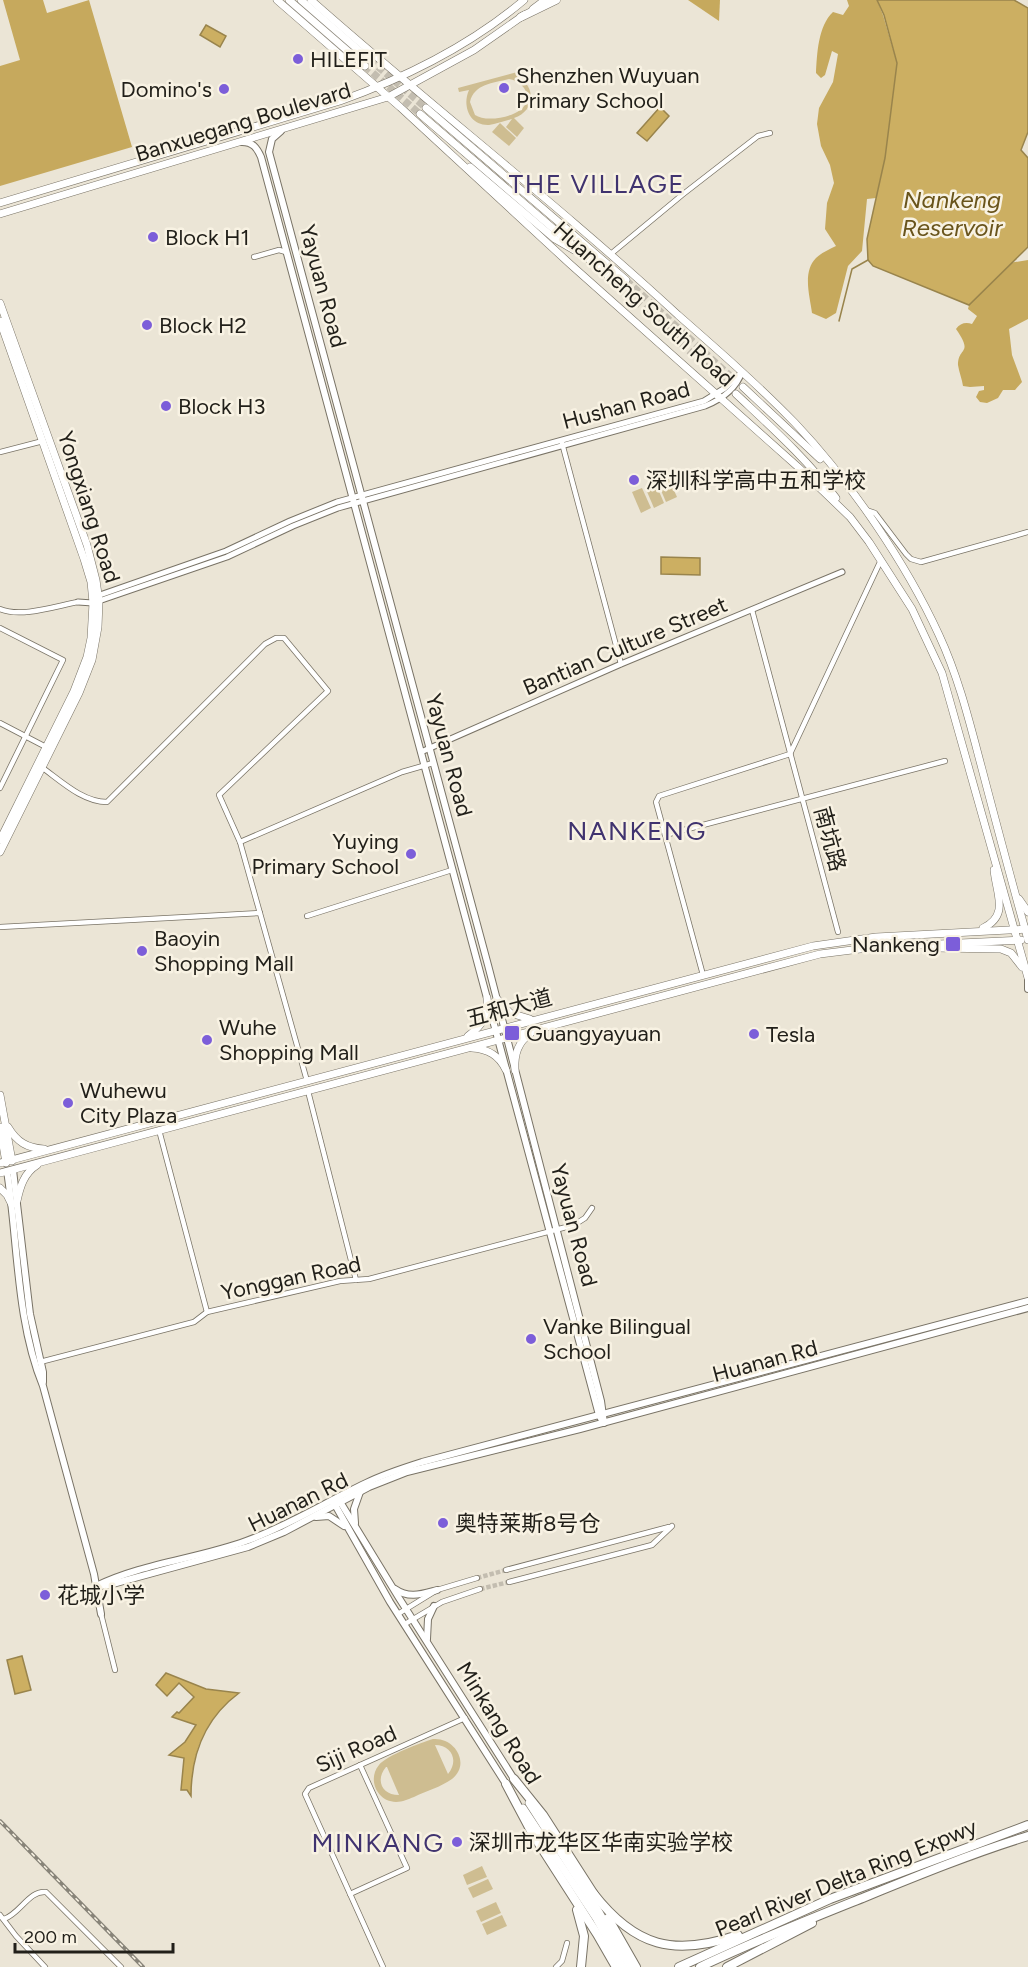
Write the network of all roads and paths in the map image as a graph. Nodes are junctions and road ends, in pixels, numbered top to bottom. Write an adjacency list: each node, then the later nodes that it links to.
1 (277, 0): 11 (main road, Huancheng South Road)
2 (289, 0): 3 (main road)
3 (301, 0)
4 (311, 0): 9 (main road, Huancheng South Road)
5 (524, 0): 9 (main road, Banxuegang Boulevard)
6 (545, 0): 8 (main road, Banxuegang Boulevard)
7 (556, 0): 8 (highway)
8 (521, 17): 10 (main road, Banxuegang Boulevard)
9 (399, 77): 10 (main road, Huancheng South Road); 11 (main road, Banxuegang Boulevard)
10 (409, 86): 12 (main road, Banxuegang Boulevard); 17 (main road, Huancheng South Road)
11 (378, 88): 12 (main road, Huancheng South Road); 18 (main road, Banxuegang Boulevard)
12 (388, 97): 13 (main road, Banxuegang Boulevard); 16 (main road, Huancheng South Road)
13 (281, 130): 15 (main road, Banxuegang Boulevard); 39 (main road, Yayuan Road)
14 (770, 133): 23 (street)
15 (242, 142): 19 (main road, Banxuegang Boulevard); 21 (main road, Yayuan Road)
16 (449, 152): 26 (main road); 34 (main road, Huancheng South Road)
17 (501, 160): 20 (main road); 23 (main road, Huancheng South Road)
18 (0, 203)
19 (0, 214)
20 (577, 237): 26 (main road, Huancheng South Road); 27 (main road, Huancheng South Road)
21 (284, 241): 22 (street); 24 (main road, Yayuan Road)
22 (279, 250): 24 (street); 25 (street)
23 (612, 253): 31 (main road, Huancheng South Road)
24 (288, 254): 40 (main road, Yayuan Road)
25 (254, 257)
26 (591, 261): 28 (main road, Huancheng South Road)
27 (626, 280)
28 (620, 286)
29 (0, 303): 46 (main road, Yongxiang Road)
30 (0, 321): 35 (main road, Yongxiang Road)
31 (742, 372): 34 (street, Hushan Road); 38 (main road, Huancheng South Road)
32 (743, 387): 38 (main road, Huancheng South Road)
33 (736, 394): 42 (main road, Huancheng South Road)
34 (719, 396): 36 (street, Hushan Road); 42 (main road, Huancheng South Road)
35 (43, 441): 37 (street); 46 (main road, Yongxiang Road)
36 (562, 443): 39 (street, Hushan Road); 51 (street)
37 (0, 452)
38 (850, 490): 41 (main road, Huancheng South Road)
39 (362, 499): 40 (street, Hushan Road); 55 (main road, Yayuan Road)
40 (354, 501): 46 (street, Hushan Road); 56 (main road, Yayuan Road)
41 (864, 509): 43 (street); 68 (main road, Huancheng South Road)
42 (850, 517): 44 (main road, Huancheng South Road)
43 (1028, 532)
44 (881, 560): 57 (street); 69 (main road, Huancheng South Road)
45 (842, 572): 49 (street, Bantian Culture Street)
46 (96, 599): 47 (street, Hushan Road); 54 (main road, Yongxiang Road); 61 (main road, Yongxiang Road)
47 (78, 602): 48 (street)
48 (0, 609)
49 (752, 610): 51 (street, Bantian Culture Street); 57 (street, 南坑路)
50 (0, 627): 53 (street)
51 (621, 664): 55 (street, Bantian Culture Street)
52 (0, 723): 53 (street)
53 (26, 736): 54 (street); 62 (street)
54 (46, 747): 61 (main road, Yongxiang Road)
55 (429, 748): 56 (street, Bantian Culture Street); 59 (main road, Yayuan Road)
56 (421, 752): 60 (main road, Yayuan Road)
57 (790, 754): 63 (street, 南坑路); 64 (street)
58 (945, 761): 63 (street)
59 (432, 763): 60 (street); 83 (main road, Yayuan Road)
60 (424, 765): 66 (street); 70 (main road, Yayuan Road)
61 (40, 766): 65 (main road, Yongxiang Road); 66 (street); 67 (main road, Yongxiang Road)
62 (0, 788)
63 (802, 799): 64 (street); 79 (street, 南坑路)
64 (665, 835): 85 (street)
65 (0, 840)
66 (240, 842): 73 (street)
67 (0, 852)
68 (1005, 853): 69 (main road); 71 (main road, Huancheng South Road)
69 (994, 856): 76 (main road, Huancheng South Road); 78 (main road)
70 (452, 870): 74 (street); 84 (main road, Yayuan Road)
71 (1015, 892): 72 (main road); 77 (main road, Huancheng South Road)
72 (1028, 912)
73 (260, 913): 75 (street); 100 (street)
74 (307, 916)
75 (0, 927)
76 (1014, 929): 77 (main road, 五和大道); 78 (main road, 五和大道); 80 (main road, Huancheng South Road)
77 (1026, 929): 81 (main road, Huancheng South Road)
78 (978, 930): 85 (main road, 五和大道)
79 (838, 933)
80 (1017, 940): 81 (main road, 五和大道); 82 (main road, 五和大道); 86 (main road, Huancheng South Road)
81 (1028, 940)
82 (909, 946): 86 (main road); 93 (main road, 五和大道)
83 (488, 965): 84 (main road); 89 (main road, Yayuan Road)
84 (479, 968): 88 (main road, Yayuan Road)
85 (702, 975): 90 (main road, 五和大道)
86 (1028, 977): 87 (main road)
87 (1028, 989)
88 (488, 998): 92 (main road, Yayuan Road); 95 (main road)
89 (497, 999): 90 (main road); 91 (main road, Yayuan Road)
90 (539, 1019): 91 (main road, 五和大道)
91 (504, 1028): 92 (main road, 五和大道); 94 (main road, Yayuan Road)
92 (495, 1030): 95 (main road, 五和大道); 96 (main road, Yayuan Road)
93 (538, 1030): 94 (main road, 五和大道); 99 (main road)
94 (507, 1038): 96 (main road, 五和大道); 99 (main road, Yayuan Road)
95 (460, 1039): 100 (main road, 五和大道)
96 (498, 1040): 97 (main road, 五和大道); 98 (main road, Yayuan Road)
97 (463, 1049): 98 (main road); 101 (main road, 五和大道)
98 (506, 1070): 114 (main road, Yayuan Road)
99 (515, 1070): 114 (main road, Yayuan Road)
100 (307, 1081): 106 (main road, 五和大道)
101 (308, 1090): 104 (main road, 五和大道); 115 (street)
102 (0, 1095): 103 (main road)
103 (2, 1126): 105 (main road); 106 (main road); 108 (main road); 108 (main road)
104 (159, 1130): 107 (main road, 五和大道); 118 (street)
105 (0, 1141)
106 (51, 1149): 107 (main road); 108 (main road, 五和大道)
107 (54, 1159): 109 (main road, 五和大道)
108 (6, 1161): 110 (main road)
109 (43, 1162): 110 (main road, 五和大道); 112 (main road)
110 (7, 1171): 112 (main road)
111 (0, 1188): 112 (main road)
112 (15, 1203): 119 (main road)
113 (592, 1208): 114 (street, Yonggan Road)
114 (553, 1230): 115 (street, Yonggan Road); 120 (main road, Yayuan Road)
115 (356, 1280): 118 (street, Yonggan Road)
116 (1028, 1301): 120 (main road, Huanan Rd)
117 (1028, 1308): 121 (main road, Huanan Rd)
118 (207, 1312): 119 (street, Yonggan Road)
119 (37, 1362): 131 (main road)
120 (601, 1415): 121 (main road, Yayuan Road); 123 (main road, Huanan Rd)
121 (604, 1423): 122 (main road, Huanan Rd)
122 (360, 1492): 123 (main road, Huanan Rd); 125 (main road)
123 (337, 1501): 124 (main road, Huanan Rd); 125 (main road, Minkang Road); 126 (main road, Minkang Road); 131 (main road, Huanan Rd)
124 (312, 1517): 126 (main road); 131 (main road, Huanan Rd)
125 (356, 1527): 130 (main road, Minkang Road)
126 (348, 1528): 137 (main road, Minkang Road)
127 (506, 1570): 129 (street)
128 (477, 1578): 133 (street)
129 (510, 1582)
130 (391, 1585): 133 (main road); 135 (main road, Minkang Road)
131 (96, 1586): 136 (main road)
132 (480, 1589): 134 (street)
133 (437, 1590): 135 (street)
134 (434, 1606): 138 (street); 140 (main road)
135 (406, 1608): 137 (street); 138 (main road, Minkang Road)
136 (101, 1614): 141 (street)
137 (398, 1614): 139 (main road, Minkang Road)
138 (412, 1619): 139 (street); 140 (main road, Minkang Road)
139 (405, 1624): 142 (main road, Minkang Road)
140 (428, 1643): 143 (main road, Minkang Road)
141 (115, 1670)
142 (465, 1718): 144 (main road, Minkang Road); 145 (street, Siji Road)
143 (486, 1735): 144 (main road); 146 (main road, Minkang Road)
144 (478, 1740): 146 (main road, Minkang Road)
145 (360, 1765): 151 (street, Siji Road); 151 (street)
146 (510, 1782): 149 (highway); 150 (highway); 162 (main road, Minkang Road); 163 (main road, Minkang Road)
147 (1028, 1825): 152 (highway, Pearl River Delta Ring Expwy)
148 (1028, 1836): 153 (highway, Pearl River Delta Ring Expwy)
149 (570, 1893): 160 (highway); 161 (highway)
150 (593, 1893): 152 (highway); 164 (highway)
151 (350, 1894): 158 (street, Siji Road)
152 (830, 1899): 165 (highway, Pearl River Delta Ring Expwy)
153 (861, 1899): 166 (highway, Pearl River Delta Ring Expwy); 167 (highway)
154 (2, 1917): 156 (street); 157 (street)
155 (567, 1943): 159 (street)
156 (45, 1967)
157 (121, 1967)
158 (383, 1967)
159 (556, 1967)
160 (581, 1967)
161 (616, 1967)
162 (623, 1967)
163 (630, 1967)
164 (636, 1967)
165 (679, 1967)
166 (700, 1967)
167 (728, 1967)

